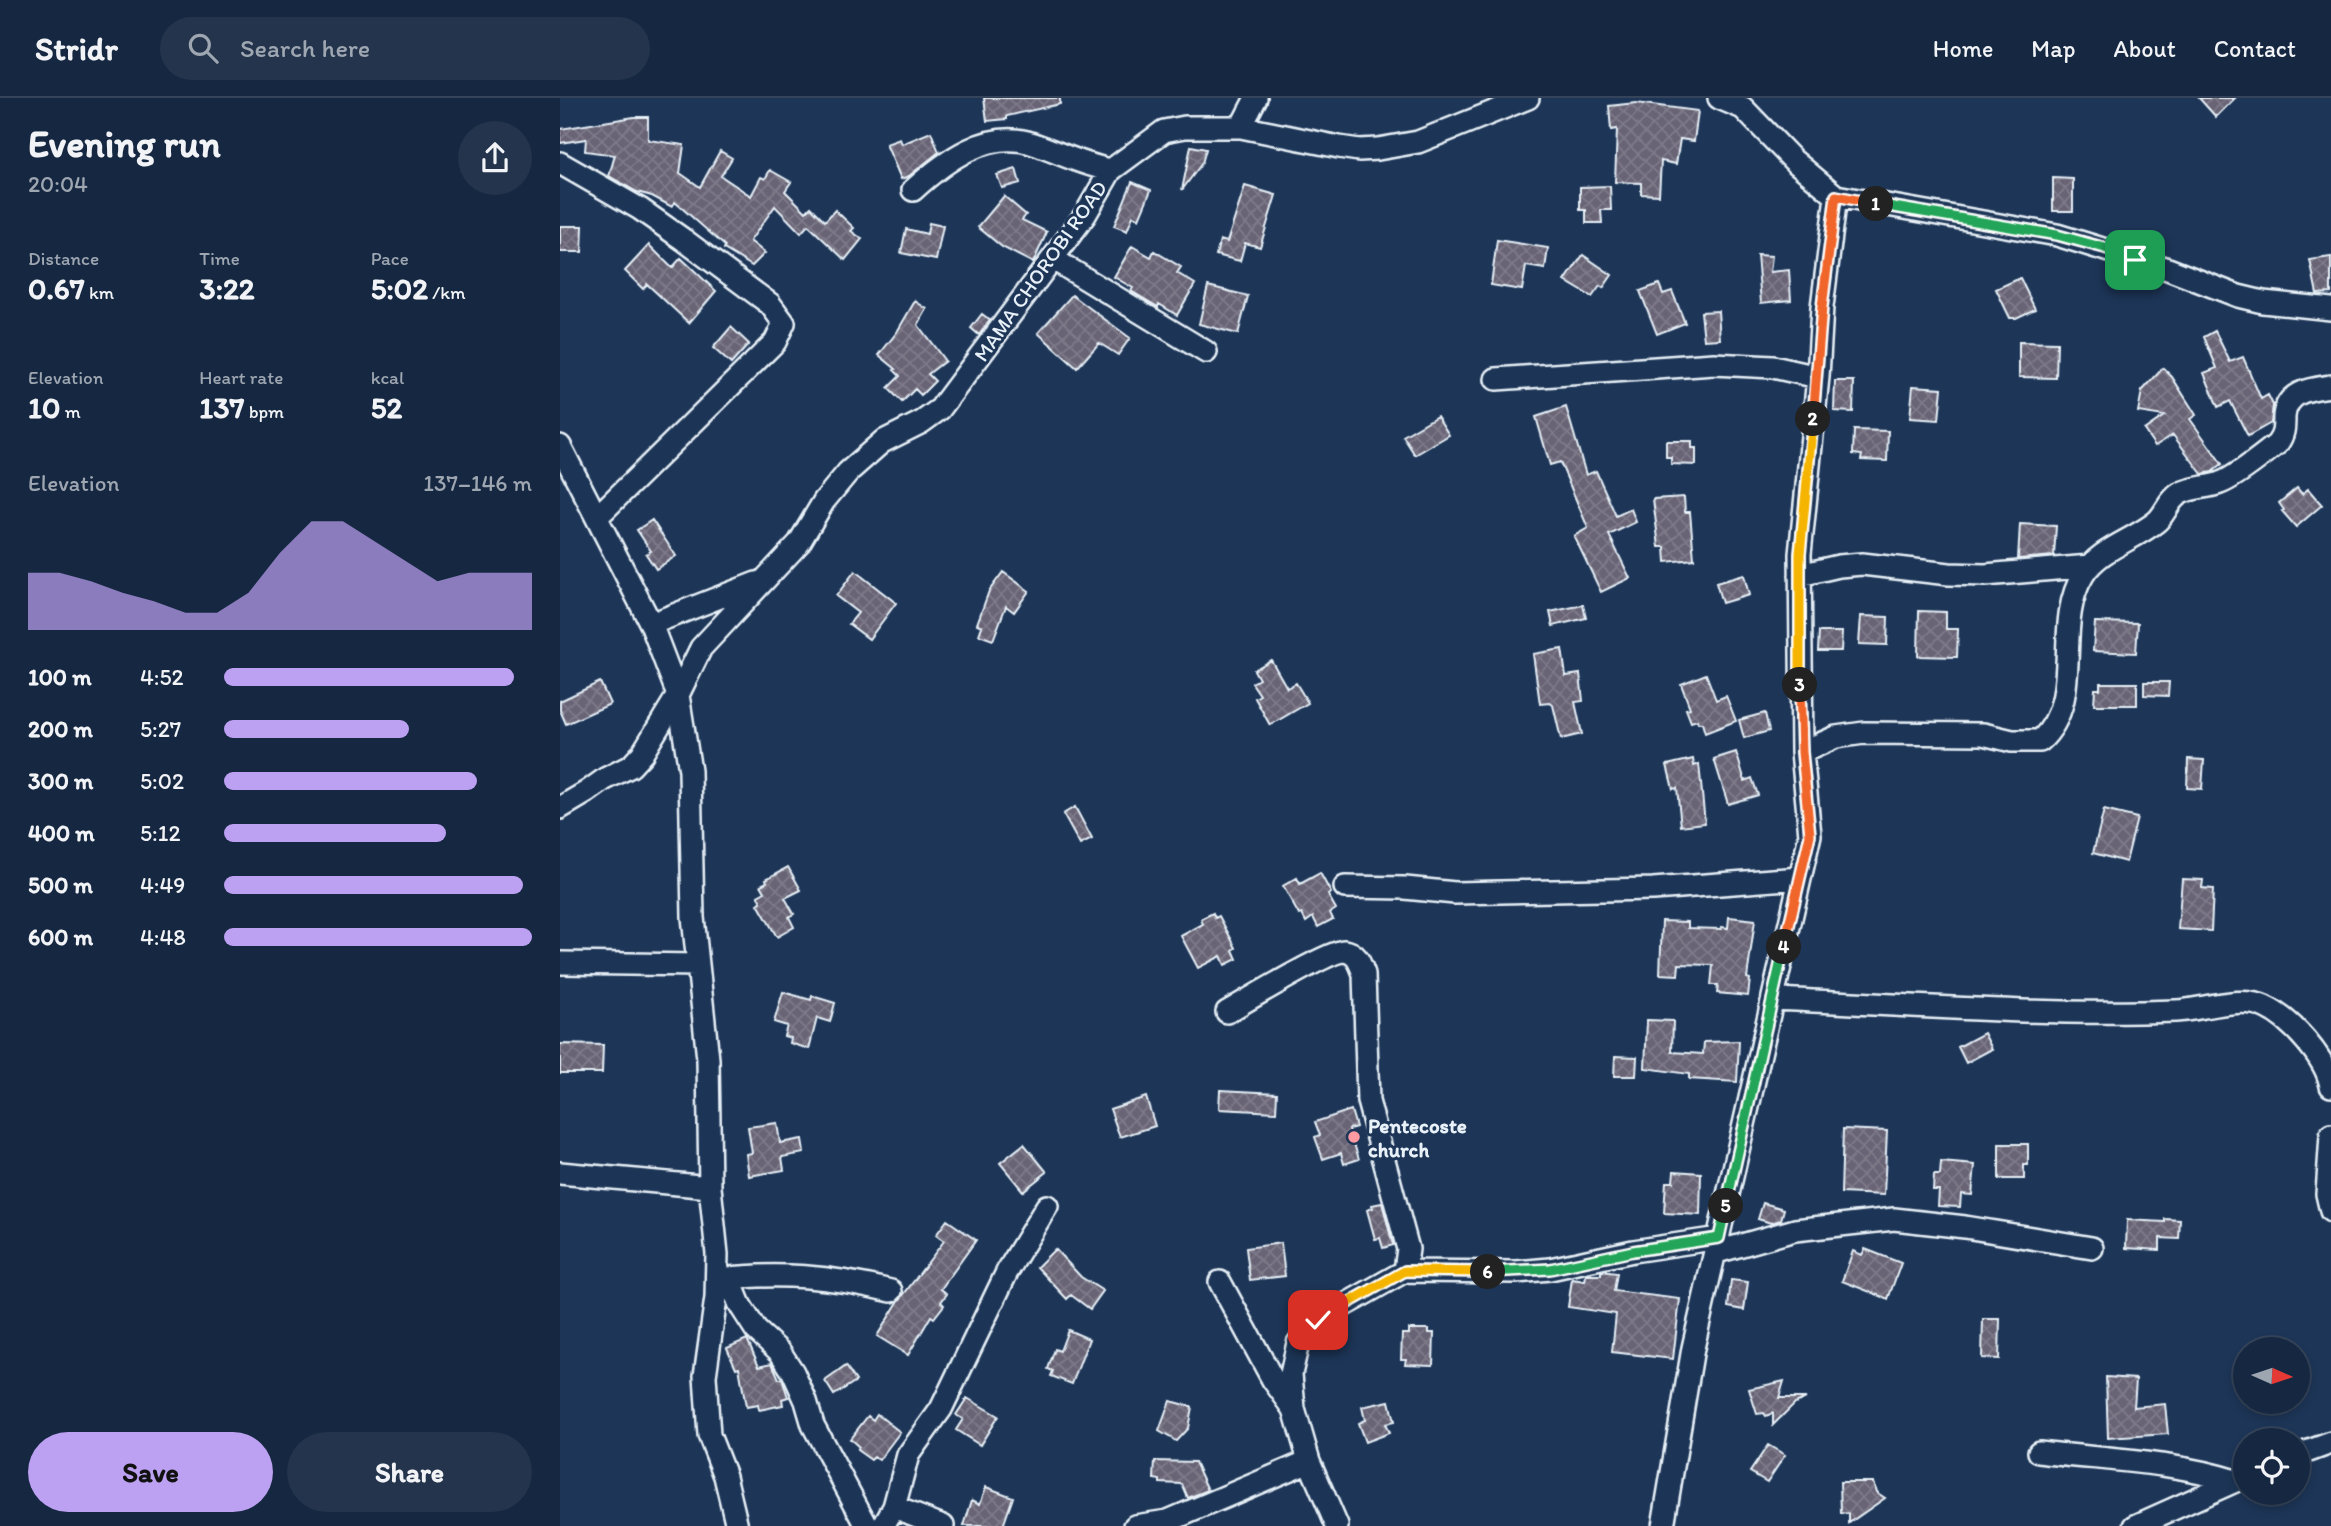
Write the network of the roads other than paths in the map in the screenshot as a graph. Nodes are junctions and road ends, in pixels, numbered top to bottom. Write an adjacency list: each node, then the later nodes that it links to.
1 (1256, 98): 4 (street)
2 (1528, 98): 4 (street, MAMA CHOROBI ROAD)
3 (1718, 98): 8 (street)
4 (1241, 127): 6 (street, MAMA CHOROBI ROAD)
5 (560, 163): 16 (street)
6 (1111, 170): 7 (street); 9 (street, MAMA CHOROBI ROAD)
7 (913, 190)
8 (1836, 196): 10 (street); 12 (street)
9 (1053, 259): 11 (street); 19 (street, MAMA CHOROBI ROAD)
10 (2331, 309)
11 (1206, 352)
12 (1818, 377): 13 (street); 18 (street)
13 (1496, 379)
14 (2331, 386): 17 (street)
15 (560, 446): 16 (street)
16 (597, 517): 20 (street)
17 (2090, 566): 18 (street); 22 (street)
18 (1800, 575): 22 (street)
19 (765, 580): 20 (street); 21 (street, MAMA CHOROBI ROAD)
20 (651, 624): 21 (street)
21 (678, 695): 23 (street, MAMA CHOROBI ROAD); 27 (street)
22 (1802, 752): 24 (street)
23 (560, 808)
24 (1800, 878): 25 (street); 28 (street)
25 (1345, 887)
26 (560, 963): 27 (street)
27 (698, 965): 33 (street)
28 (1773, 999): 30 (street); 36 (street)
29 (1227, 1012): 38 (street)
30 (2331, 1086)
31 (2331, 1135): 35 (street)
32 (560, 1173): 33 (street)
33 (710, 1187): 39 (street)
34 (1047, 1206): 49 (street)
35 (2331, 1211)
36 (1718, 1245): 37 (street); 38 (street); 57 (street)
37 (2092, 1248)
38 (1405, 1271): 42 (street)
39 (723, 1279): 41 (street); 51 (street); 52 (street)
40 (1220, 1282): 42 (street)
41 (891, 1291)
42 (1294, 1409): 46 (street)
43 (2331, 1443): 44 (street)
44 (2310, 1451)
45 (2039, 1452): 47 (street)
46 (1309, 1461): 50 (street); 56 (street)
47 (2233, 1477)
48 (2233, 1481): 58 (street)
49 (894, 1507): 53 (street); 54 (street)
50 (1168, 1523): 55 (street)
51 (737, 1526)
52 (867, 1526)
53 (883, 1526)
54 (943, 1526)
55 (1135, 1526)
56 (1337, 1526)
57 (1663, 1526)
58 (2135, 1526)

